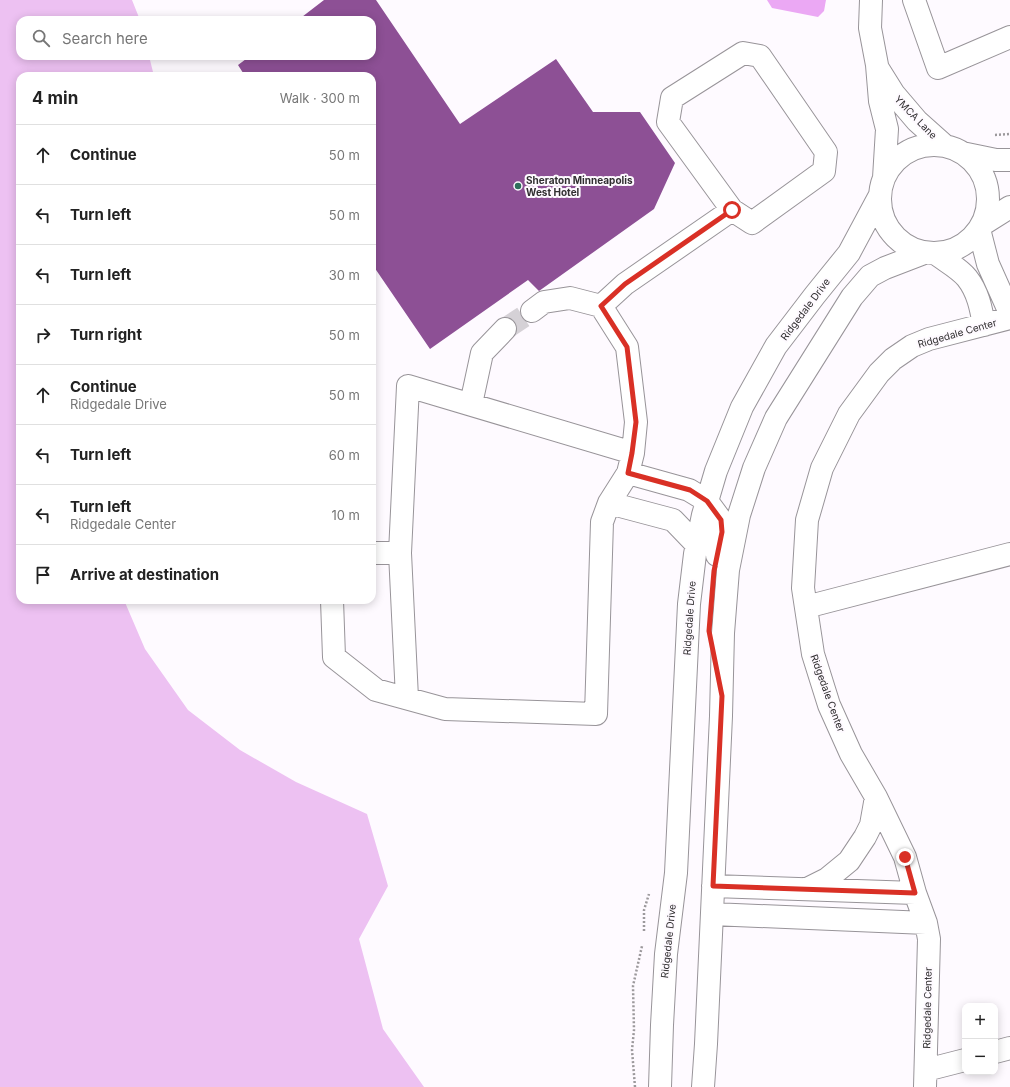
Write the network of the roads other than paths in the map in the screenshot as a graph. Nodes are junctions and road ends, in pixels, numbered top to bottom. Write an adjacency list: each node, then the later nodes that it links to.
1 (871, 0): 4 (street, YMCA Lane)
2 (914, 0): 3 (street)
3 (1010, 37)
4 (877, 66): 5 (street, YMCA Lane); 7 (street, YMCA Lane)
5 (954, 149): 6 (street); 7 (street); 10 (street)
6 (1010, 160)
7 (881, 187): 11 (street); 20 (street, Ridgedale Drive)
8 (1010, 207): 10 (street)
9 (732, 210): 9 (street); 12 (street)
10 (981, 226): 11 (street); 14 (street)
11 (929, 253): 16 (street); 28 (street)
12 (601, 306): 13 (street); 19 (street)
13 (532, 311)
14 (1010, 313)
15 (1010, 318): 16 (street, Ridgedale Center)
16 (984, 325): 27 (street, Ridgedale Center)
17 (505, 329): 18 (street)
18 (471, 404): 19 (street); 24 (street)
19 (630, 463): 20 (street); 21 (street)
20 (707, 501): 22 (street, Ridgedale Drive); 28 (street)
21 (609, 503): 22 (street); 29 (street)
22 (697, 545): 40 (street, Ridgedale Drive)
23 (376, 553): 24 (street)
24 (400, 553): 29 (street)
25 (1010, 554): 27 (street)
26 (332, 604): 29 (street)
27 (806, 607): 30 (street, Ridgedale Center)
28 (722, 696): 31 (street)
29 (407, 698)
30 (876, 797): 32 (street); 33 (street, Ridgedale Center)
31 (713, 886): 32 (street); 34 (street)
32 (807, 889): 33 (street)
33 (915, 893): 35 (street, Ridgedale Center)
34 (712, 914): 35 (street); 41 (street)
35 (926, 923): 39 (street, Ridgedale Center)
36 (1010, 1048): 37 (street)
37 (998, 1051)
38 (962, 1061): 39 (street)
39 (926, 1078)
40 (660, 1087)
41 (703, 1087)

